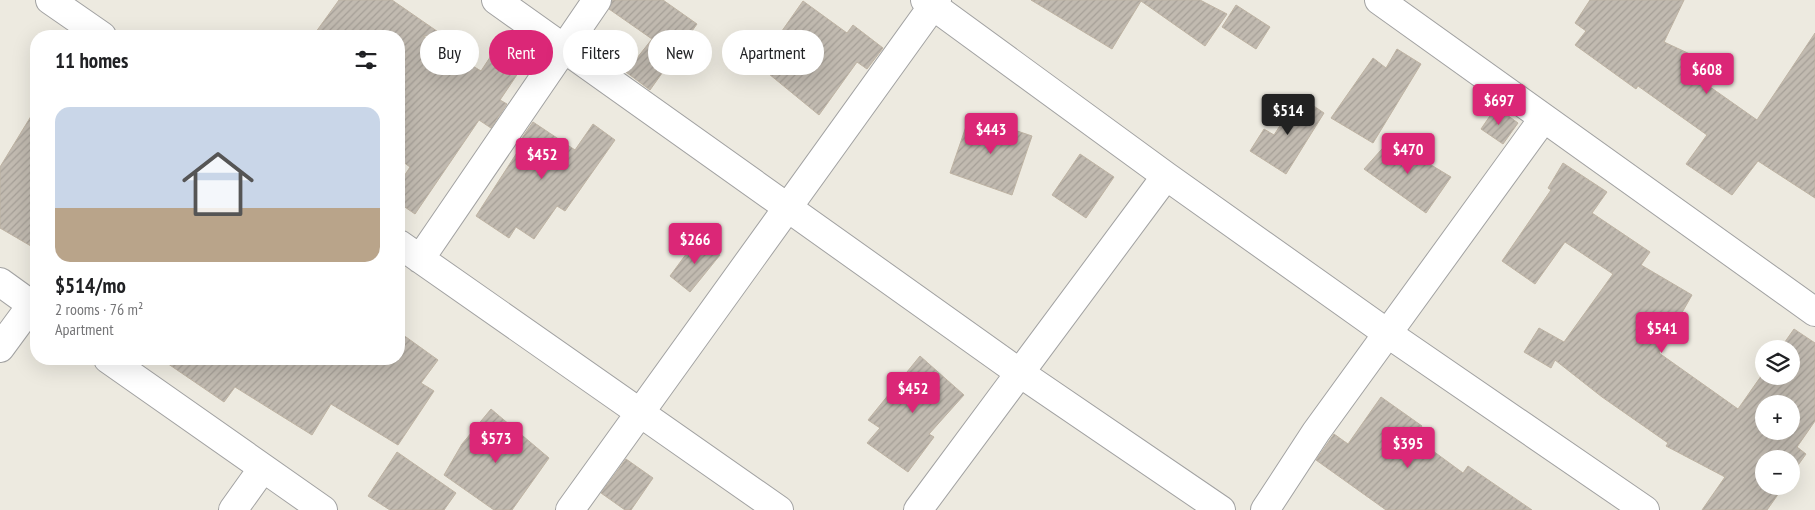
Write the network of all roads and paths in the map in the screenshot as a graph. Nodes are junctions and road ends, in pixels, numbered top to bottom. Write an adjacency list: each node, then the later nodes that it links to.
1 (50, 0): 6 (street)
2 (496, 0): 8 (street)
3 (597, 0): 7 (street)
4 (1379, 0): 10 (street)
5 (932, 2): 11 (street); 12 (street)
6 (93, 30)
7 (575, 30)
8 (563, 47): 13 (street)
9 (602, 75): 12 (street)
10 (1543, 119): 17 (street); 18 (street)
11 (1166, 176): 18 (street); 21 (street)
12 (788, 207): 21 (street); 22 (street)
13 (409, 252): 22 (street)
14 (0, 282): 15 (street)
15 (30, 301)
16 (30, 310): 19 (street)
17 (1815, 312)
18 (1388, 334): 30 (street); 31 (street)
19 (0, 348)
20 (116, 365): 23 (street)
21 (1020, 373): 28 (street); 29 (street)
22 (640, 413): 26 (street); 27 (street)
23 (262, 468): 24 (street); 25 (street)
24 (233, 510)
25 (323, 510)
26 (570, 510)
27 (779, 510)
28 (918, 510)
29 (1221, 510)
30 (1265, 510)
31 (1645, 510)

